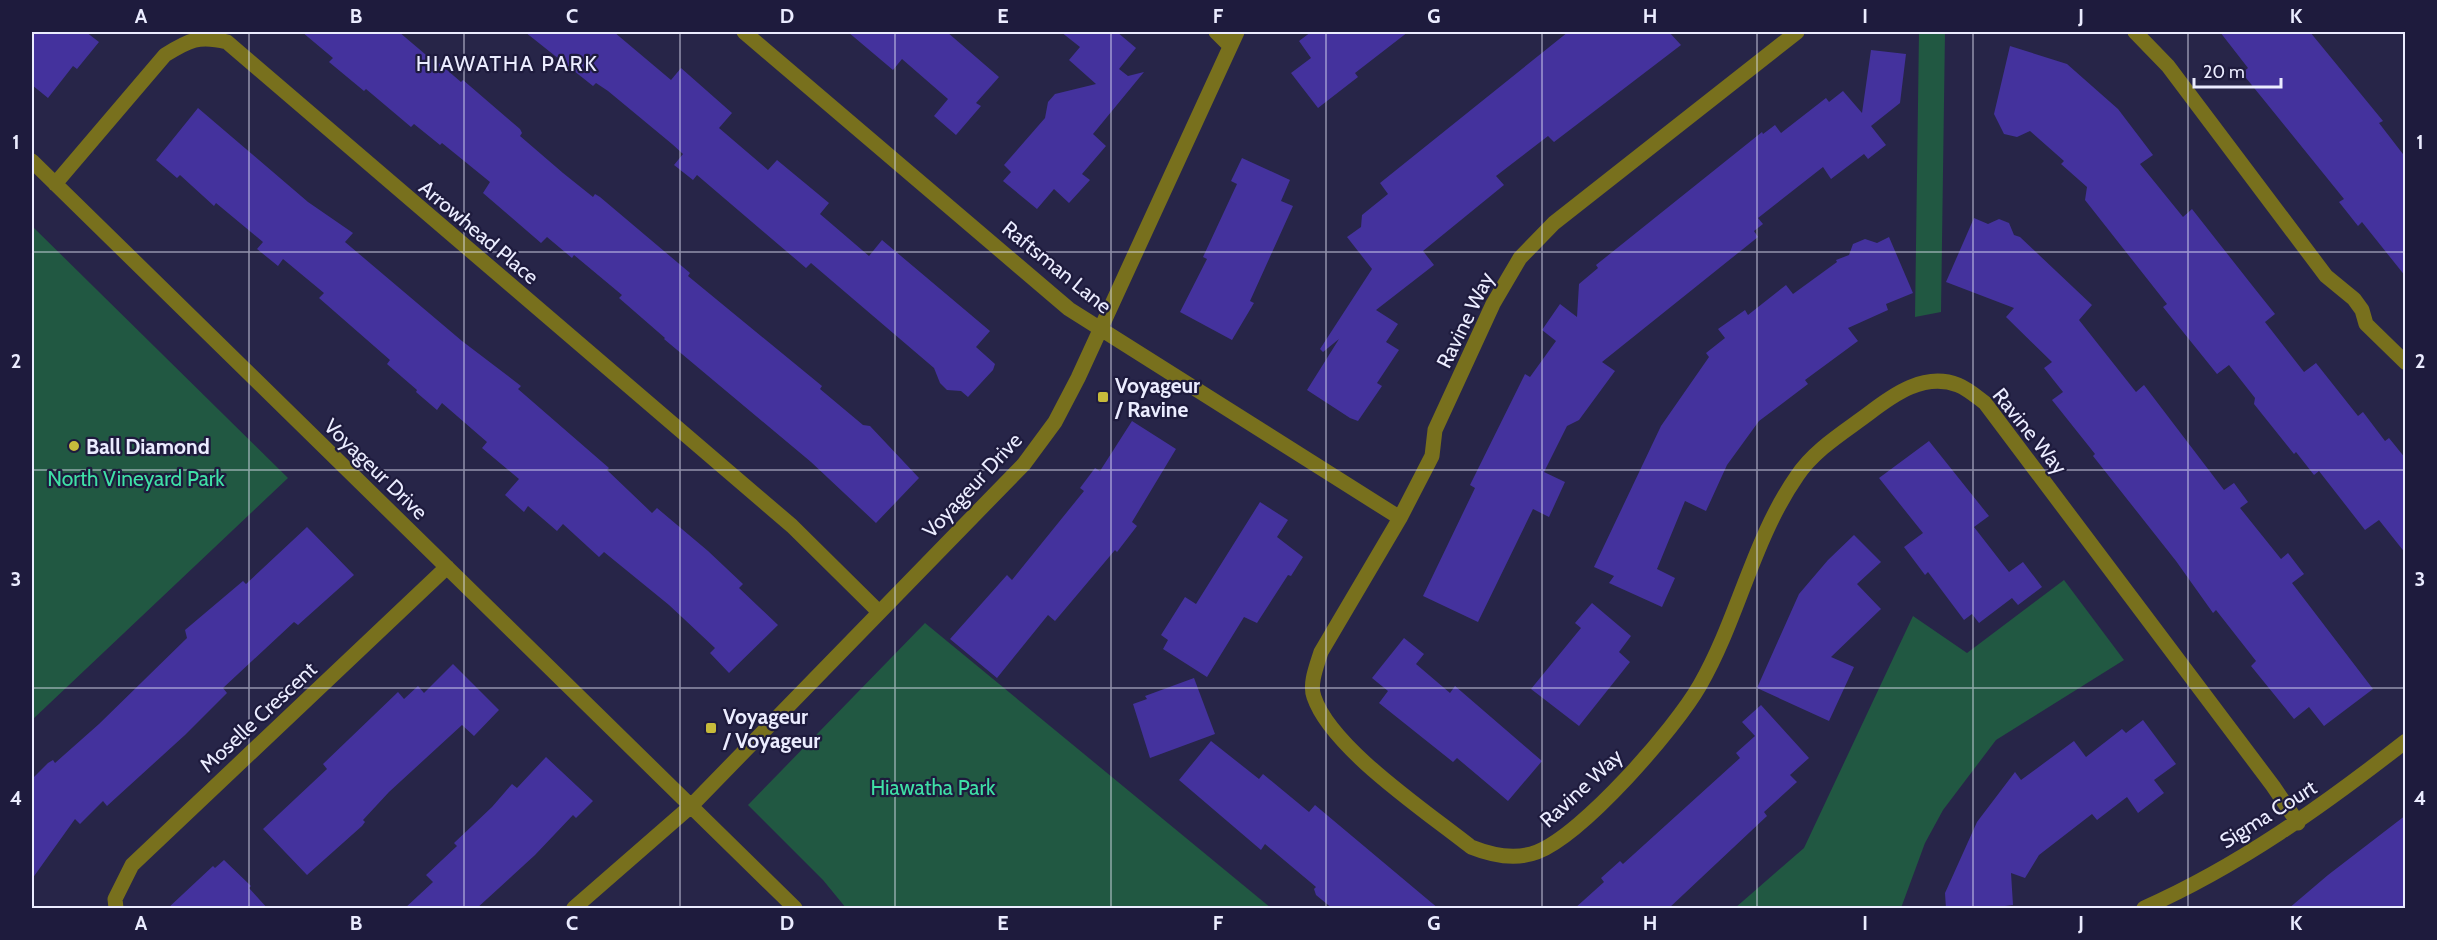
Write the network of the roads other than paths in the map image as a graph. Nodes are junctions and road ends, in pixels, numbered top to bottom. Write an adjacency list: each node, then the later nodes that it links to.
1 (744, 32): 9 (street, Raftsman Lane)
2 (1216, 32): 6 (street)
3 (1237, 32): 6 (street, Voyageur Drive)
4 (1797, 32): 11 (street, Ravine Way)
5 (2135, 32): 10 (street)
6 (1230, 46): 9 (street, Voyageur Drive)
7 (32, 161): 8 (street, Voyageur Drive)
8 (55, 184): 12 (street, Voyageur Drive); 13 (street, Arrowhead Place)
9 (1101, 330): 11 (street, Raftsman Lane); 13 (street, Voyageur Drive)
10 (2406, 363)
11 (1400, 518): 16 (street, Ravine Way)
12 (447, 567): 15 (street, Voyageur Drive); 17 (street, Moselle Crescent)
13 (879, 612): 15 (street, Voyageur Drive)
14 (2406, 741): 16 (street, Sigma Court)
15 (691, 806): 18 (street); 19 (street, Voyageur Drive)
16 (2298, 823): 20 (street, Sigma Court)
17 (116, 909)
18 (574, 909)
19 (795, 909)
20 (2144, 909)

